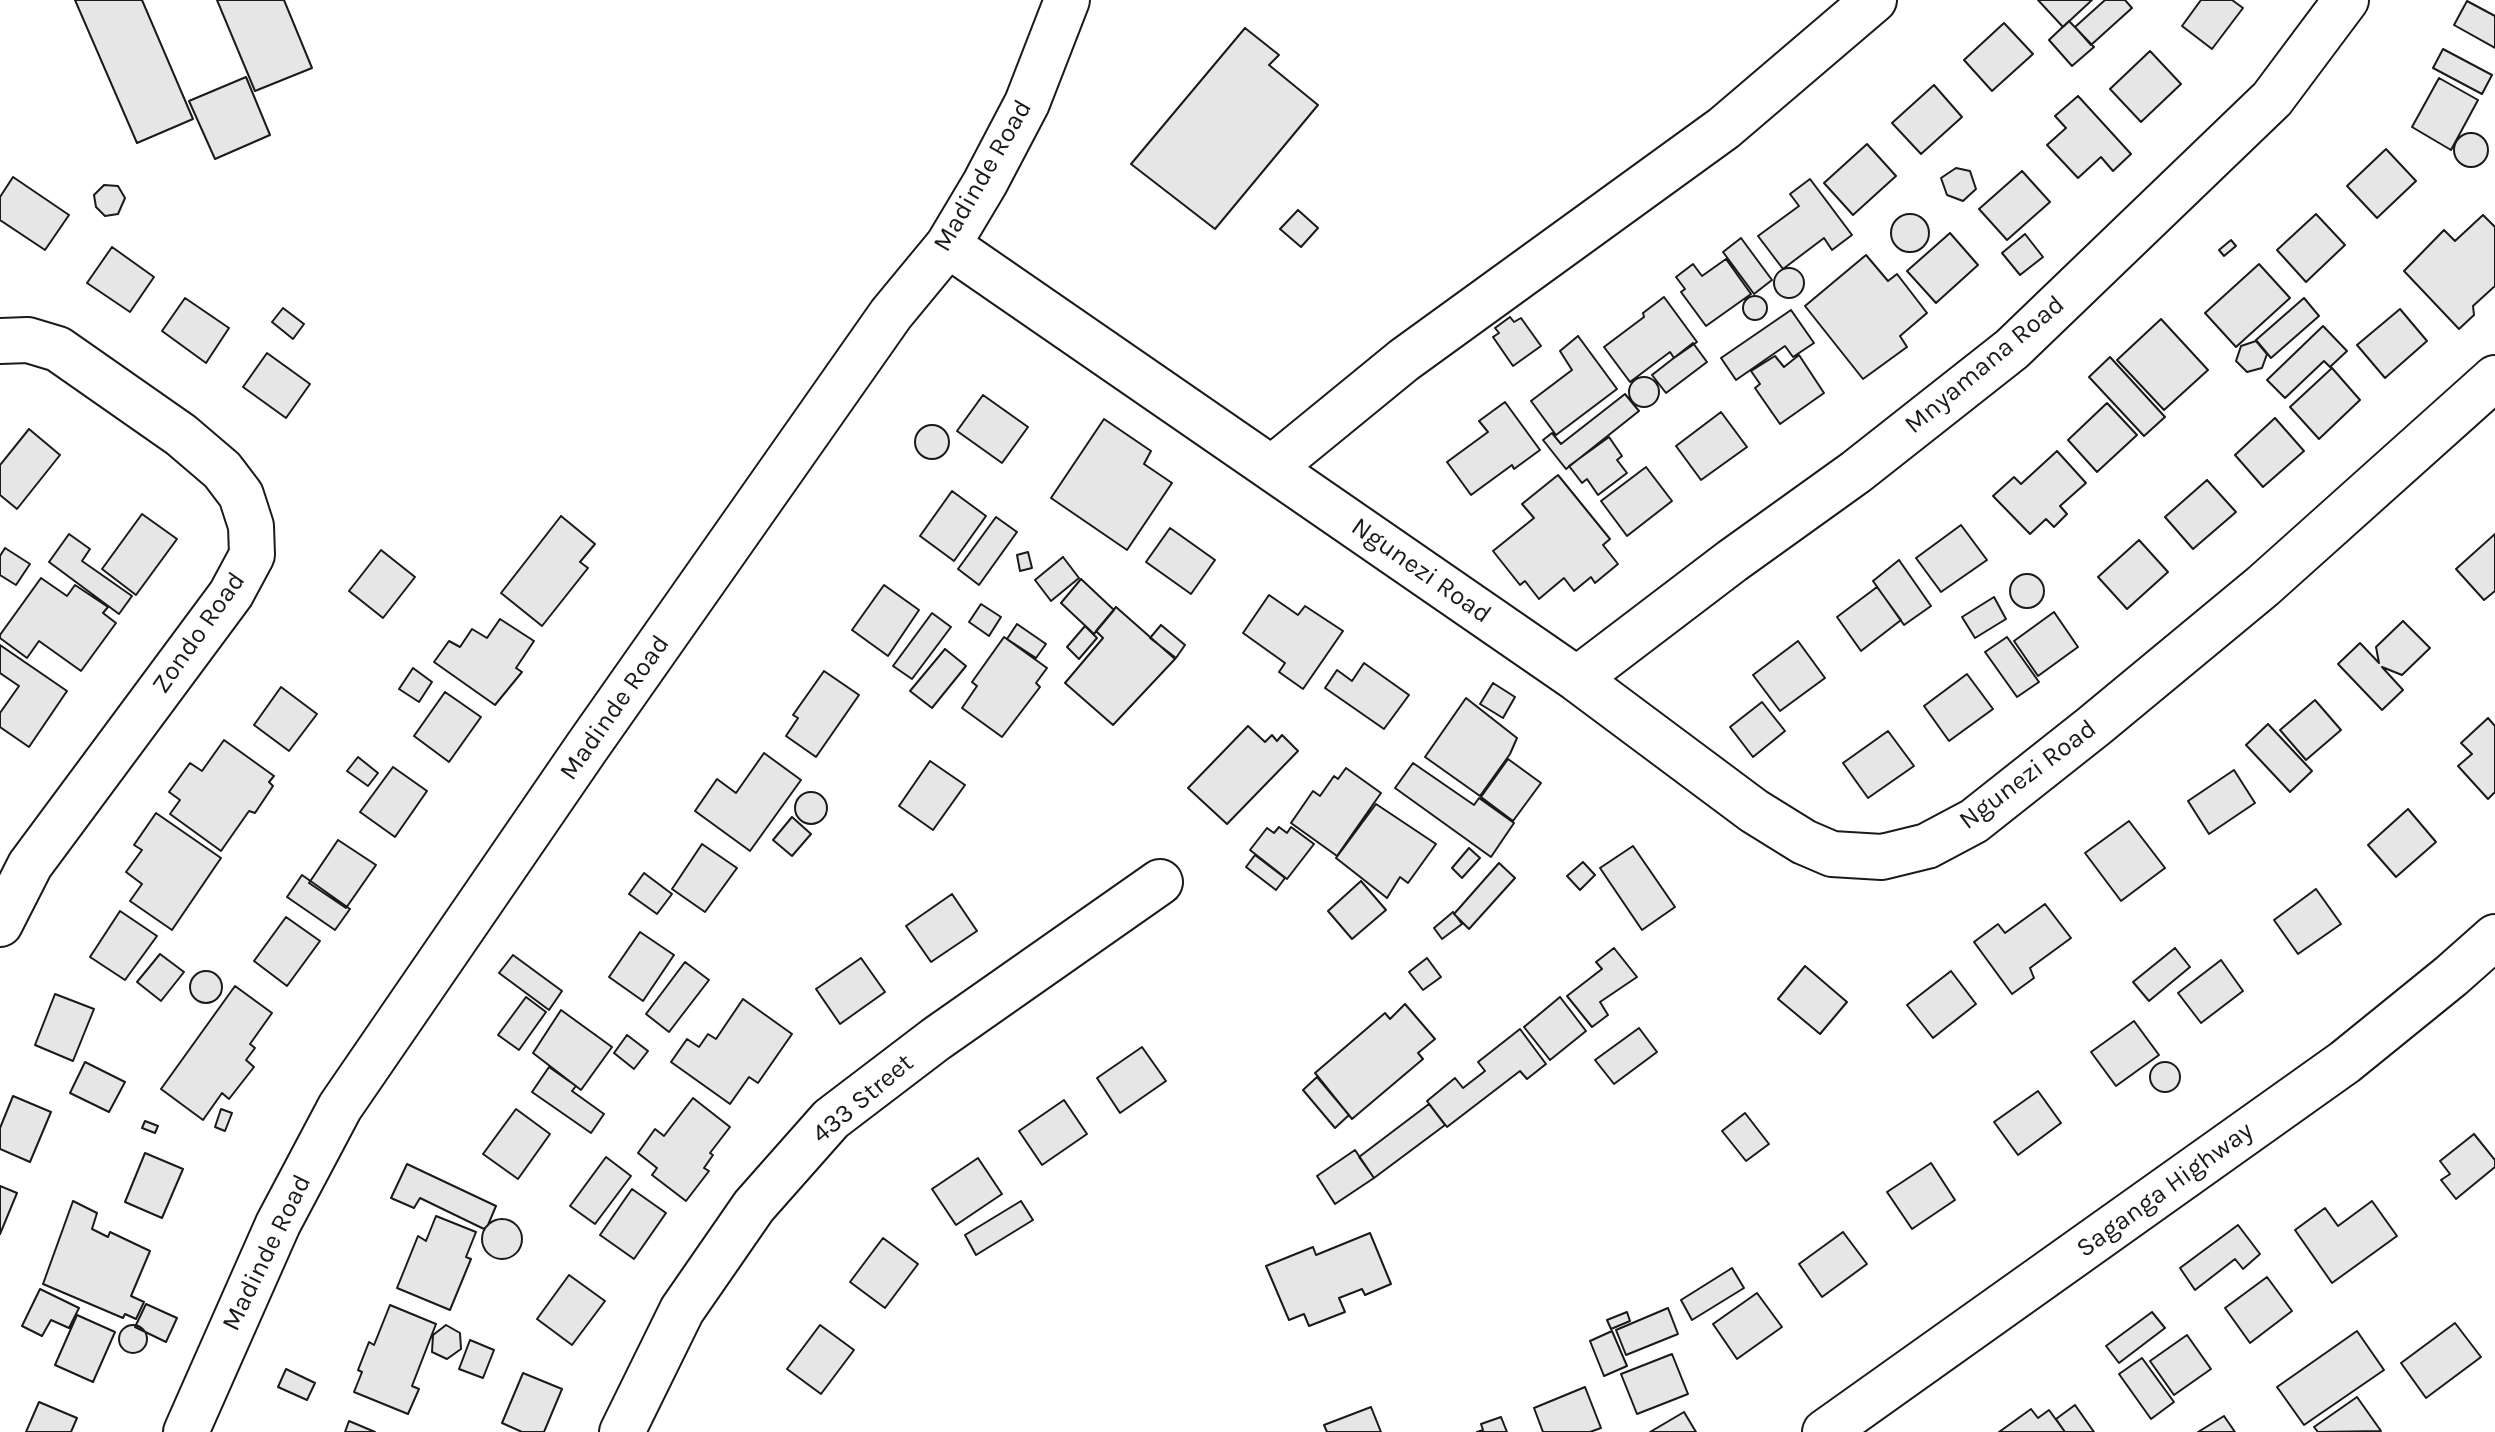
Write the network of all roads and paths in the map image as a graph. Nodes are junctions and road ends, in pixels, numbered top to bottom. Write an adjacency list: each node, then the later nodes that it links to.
1 (1067, 0): 4 (street, Madinde Road)
2 (1874, 0): 7 (street)
3 (2346, 0): 8 (street, Mnyamana Road)
4 (948, 245): 7 (street, Ngunezi Road); 12 (street, Madinde Road)
5 (9, 331): 10 (street, Zondo Road)
6 (2495, 378): 8 (street, Ngunezi Road)
7 (1272, 468): 8 (street, Ngunezi Road)
8 (1577, 679)
9 (1160, 882): 13 (street, 433 Street)
10 (0, 924)
11 (2495, 937): 14 (street, Saganga Highway)
12 (186, 1432)
13 (622, 1432)
14 (1825, 1432)

